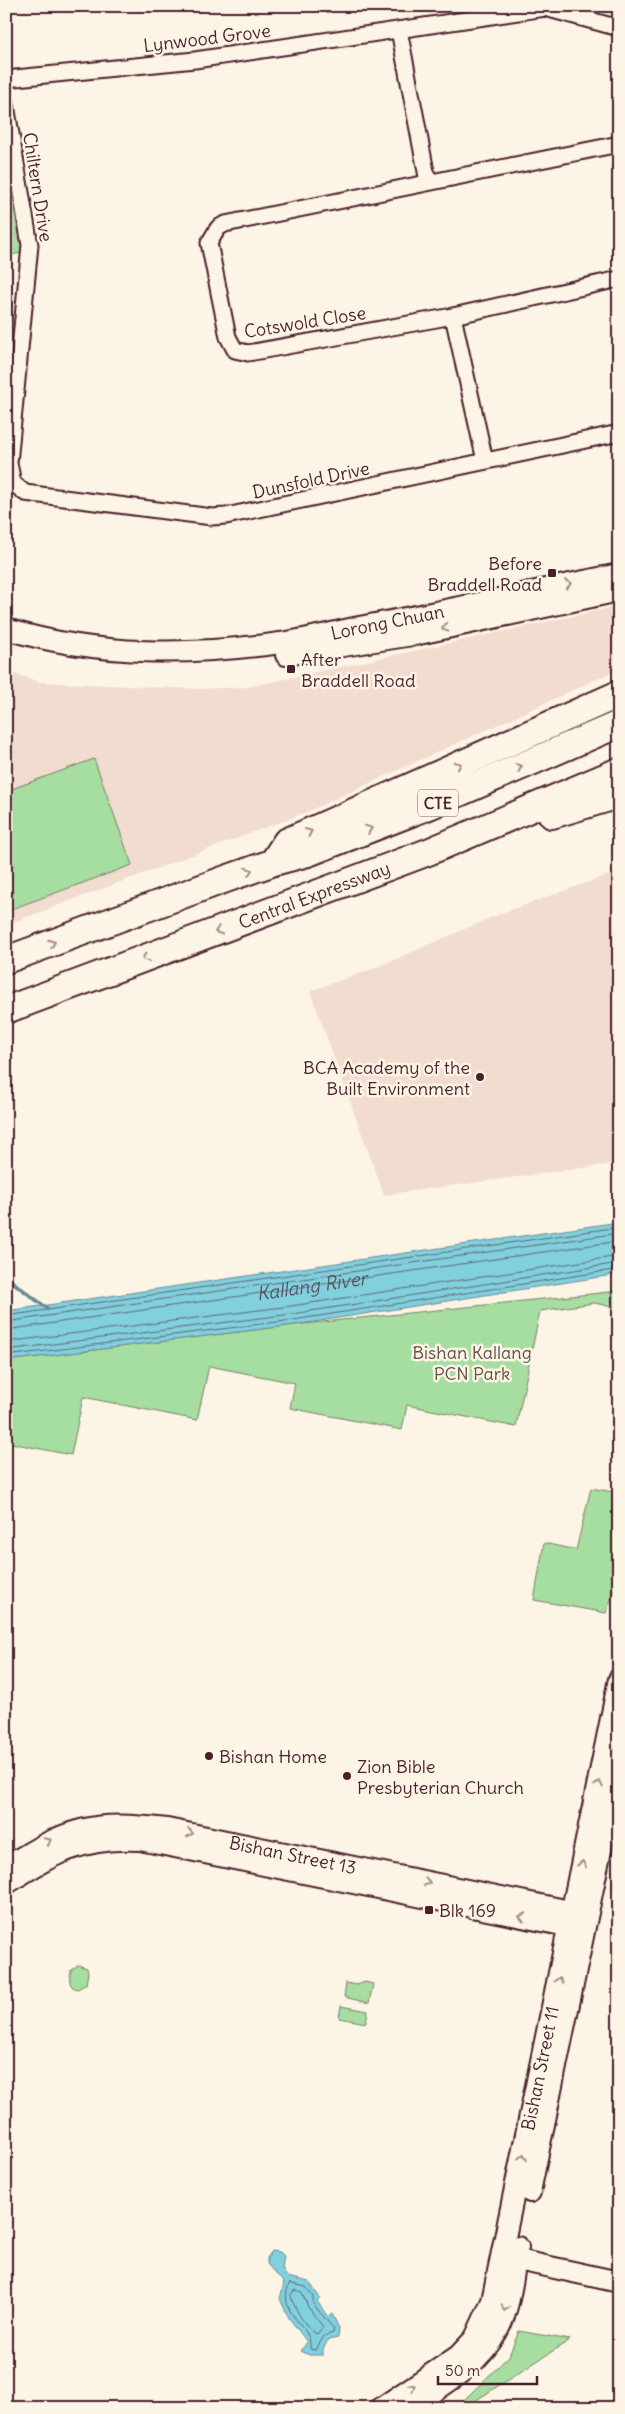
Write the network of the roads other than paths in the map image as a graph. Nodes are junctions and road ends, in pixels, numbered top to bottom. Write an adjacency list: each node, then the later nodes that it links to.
1 (545, 7): 2 (street, Lynwood Grove); 3 (street, Lynwood Grove)
2 (619, 28)
3 (399, 30): 4 (street, Lynwood Grove); 7 (street)
4 (6, 79)
5 (6, 105): 12 (street, Chiltern Drive)
6 (619, 144): 7 (street, Cotswold Close)
7 (428, 182): 9 (street, Cotswold Close)
8 (619, 279): 9 (street, Cotswold Close)
9 (453, 316): 11 (street)
10 (619, 433): 11 (street, Dunsfold Drive)
11 (485, 461): 12 (street, Dunsfold Drive)
12 (12, 482)
13 (619, 574): 15 (street, Lorong Chuan, one-way to 13)
14 (619, 591): 16 (street, Lorong Chuan, one-way to 16)
15 (6, 629)
16 (6, 643)
17 (619, 694): 22 (highway, one-way to 17)
18 (619, 724): 22 (highway, CTE, one-way to 18)
19 (619, 771): 21 (highway, Central Expressway / CTE)
20 (619, 795): 21 (highway)
21 (428, 852): 24 (highway, Central Expressway / CTE, one-way to 24)
22 (274, 862): 23 (highway, CTE, one-way to 22)
23 (6, 960)
24 (6, 1010)
25 (619, 1679): 29 (street, Bishan Street 11, one-way to 25)
26 (619, 1763): 29 (street, Bishan Street 11)
27 (6, 1867): 29 (street, Bishan Street 13, one-way to 29)
28 (6, 1884): 29 (street, Bishan Street 13, one-way to 28)
29 (578, 1920): 30 (street, Bishan Street 11)
30 (509, 2258): 31 (street); 32 (street, Bishan Street 11, one-way to 30); 33 (street, Bishan Street 11, one-way to 33)
31 (619, 2282)
32 (381, 2408)
33 (409, 2408)

